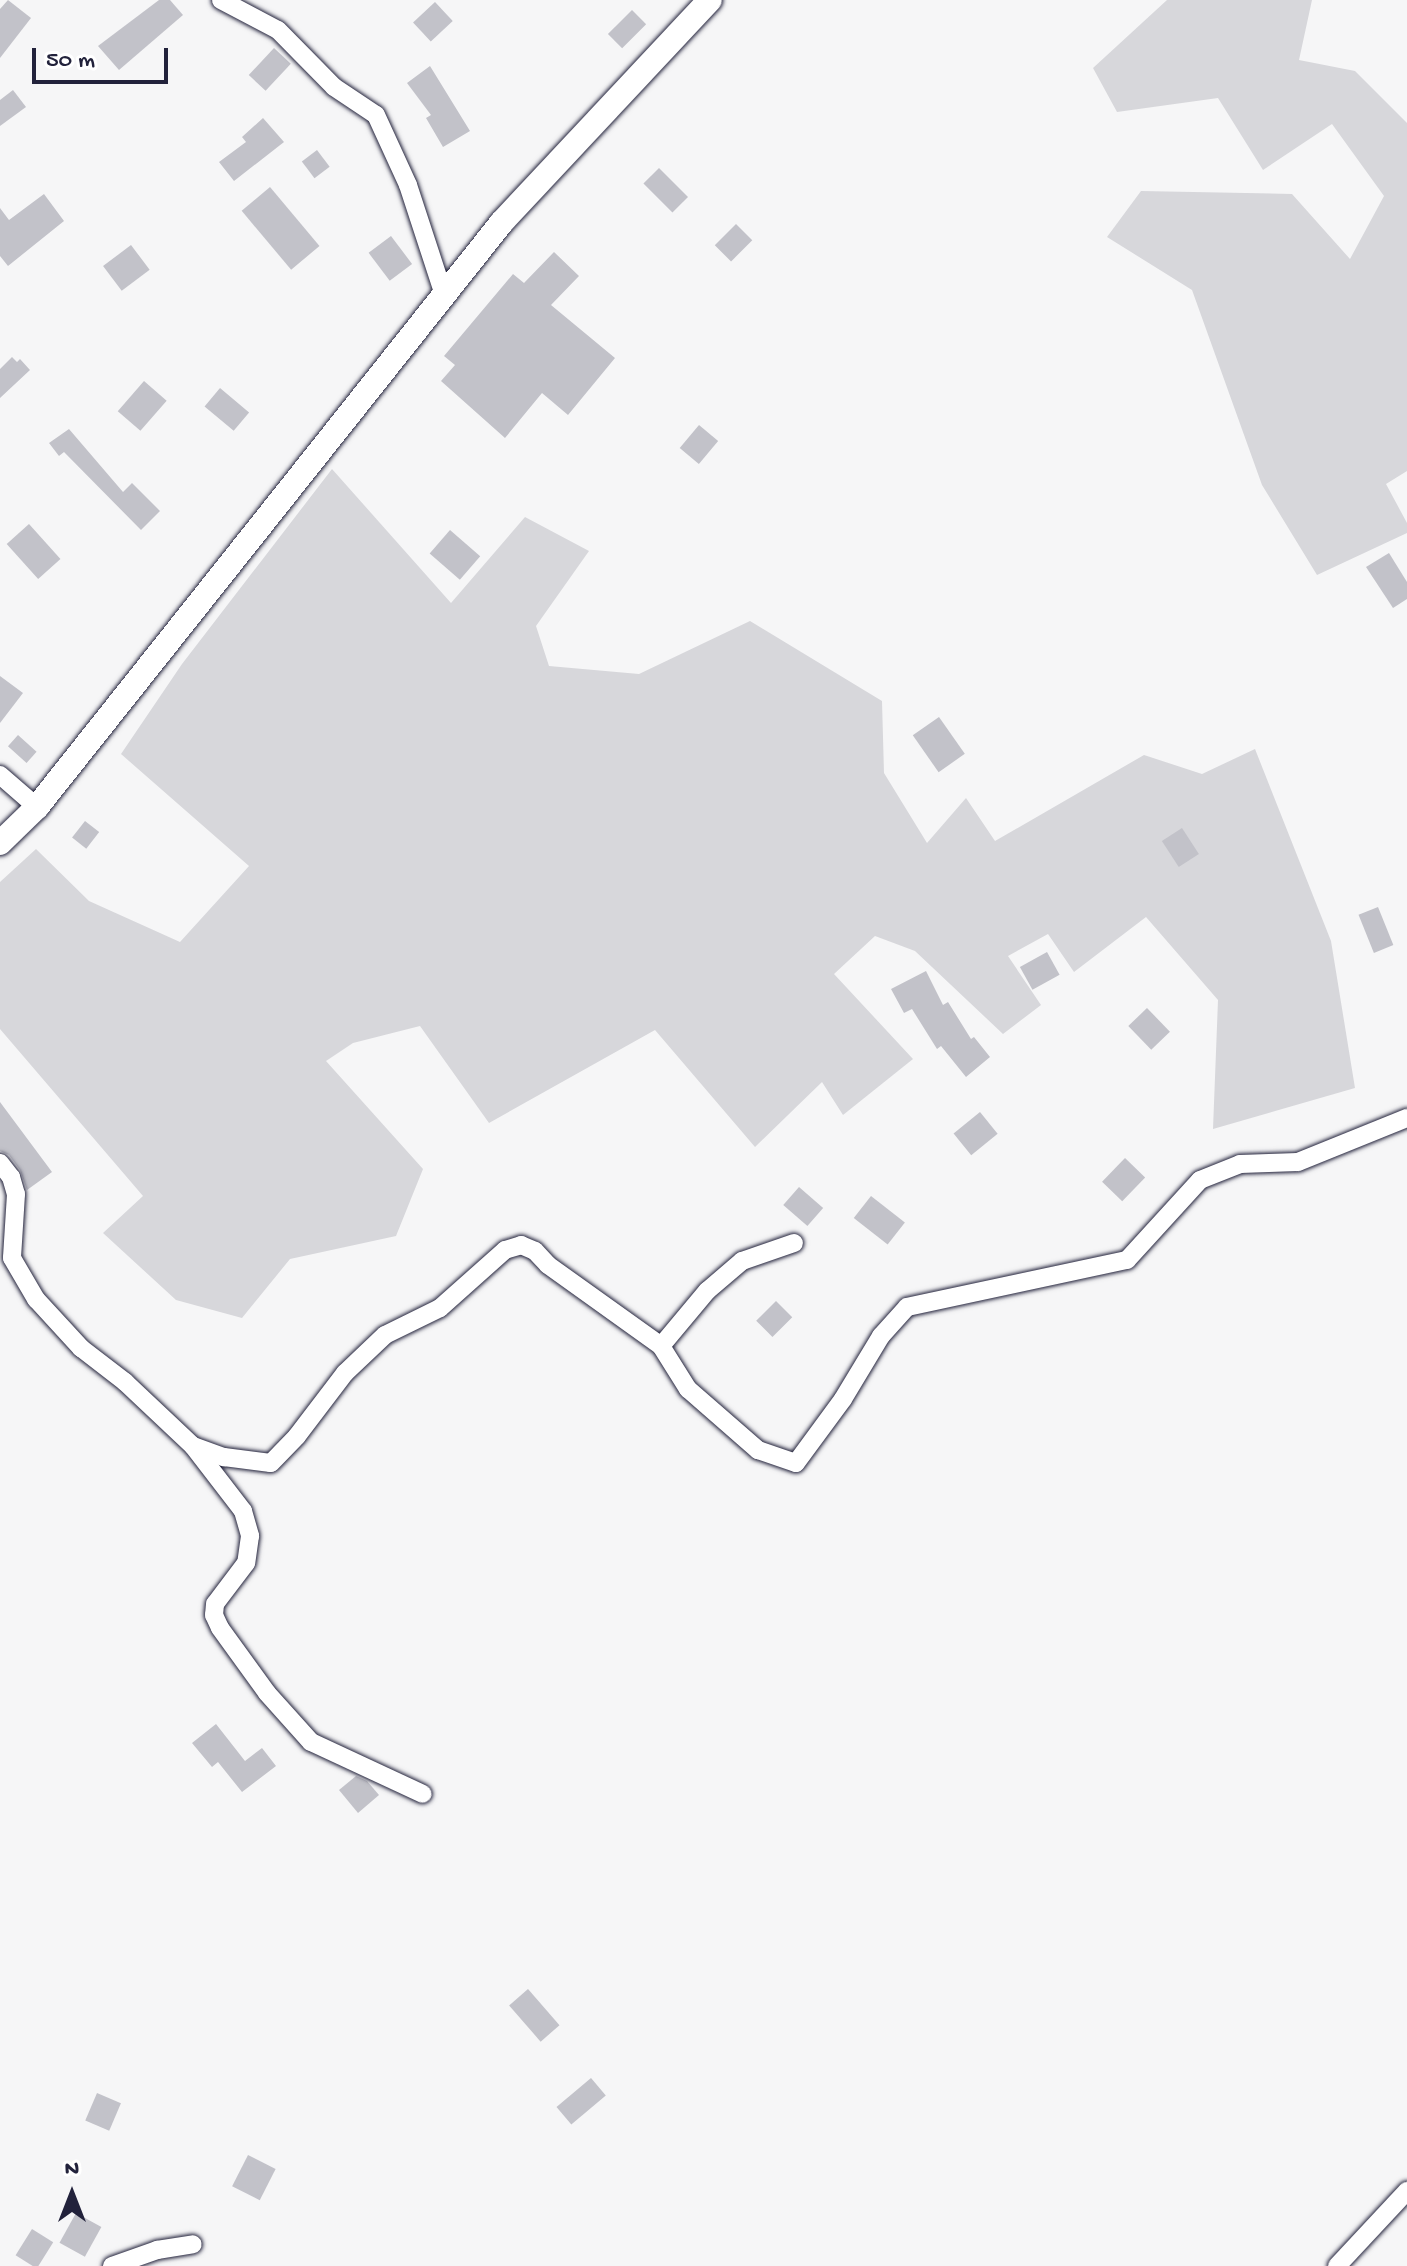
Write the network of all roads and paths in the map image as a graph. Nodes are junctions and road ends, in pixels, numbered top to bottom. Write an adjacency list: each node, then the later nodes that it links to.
1 (221, 0): 3 (street)
2 (710, 0): 3 (main road)
3 (444, 295): 5 (main road)
4 (0, 775): 5 (street)
5 (37, 807): 6 (main road)
6 (0, 843)
7 (1407, 1118): 10 (street)
8 (0, 1163): 11 (street)
9 (794, 1243): 10 (street)
10 (661, 1346): 11 (street)
11 (193, 1446): 12 (street)
12 (423, 1794)
13 (1407, 2191): 16 (street)
14 (193, 2244): 15 (street)
15 (112, 2266)
16 (1337, 2266)

